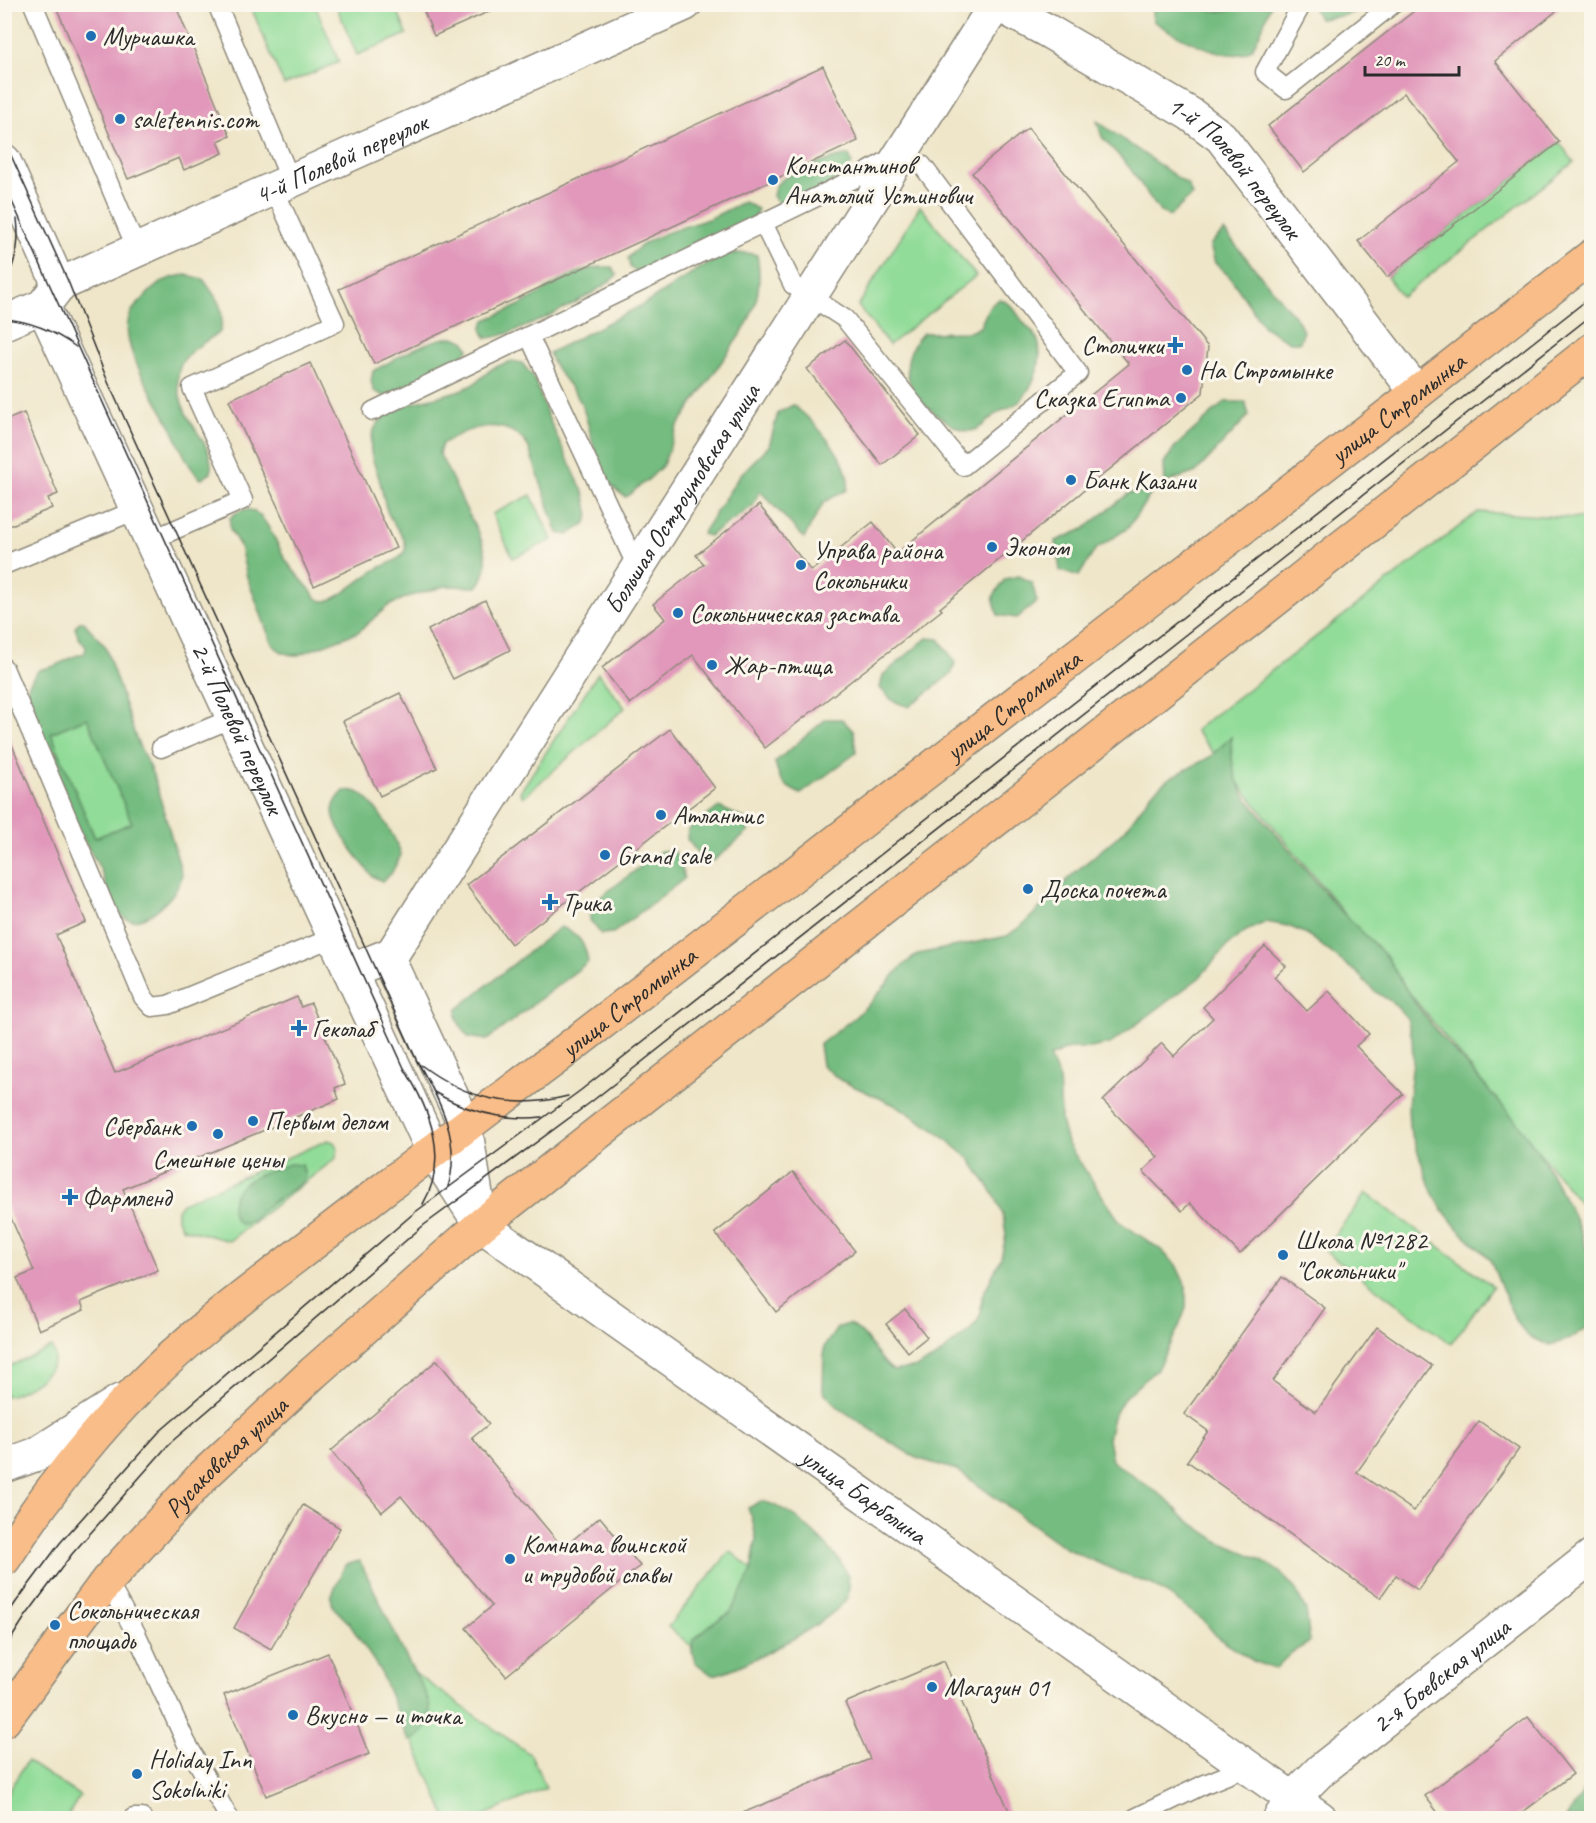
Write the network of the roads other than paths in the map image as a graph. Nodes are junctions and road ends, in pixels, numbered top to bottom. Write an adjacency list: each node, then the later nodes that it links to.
1 (33, 4): 11 (lane)
2 (217, 4): 9 (lane)
3 (685, 4): 9 (street, 4-й Полевой переулок)
4 (996, 4): 7 (street, Большая Остроумовская улица); 18 (street, 1-й Полевой переулок)
5 (1302, 4): 6 (lane)
6 (1393, 4)
7 (901, 153): 10 (lane); 14 (street, Большая Остроумовская улица); 14 (lane)
8 (4, 161): 13 (street, 2-й Полевой переулок)
9 (283, 185): 11 (street, 4-й Полевой переулок); 21 (lane)
10 (763, 223): 14 (lane); 16 (lane)
11 (137, 250): 13 (street, 4-й Полевой переулок)
12 (1592, 256): 18 (main road, улица Стромынка)
13 (51, 296): 15 (street, 4-й Полевой переулок); 20 (street, 2-й Полевой переулок)
14 (810, 297): 23 (street, Большая Остроумовская улица)
15 (4, 323)
16 (529, 336): 19 (lane); 23 (lane)
17 (1592, 350): 32 (main road)
18 (1417, 393): 30 (main road, улица Стромынка)
19 (373, 411)
20 (136, 510): 21 (street, 2-й Полевой переулок); 22 (lane)
21 (151, 540): 25 (street, 2-й Полевой переулок)
22 (4, 565)
23 (637, 567): 28 (street, Большая Остроумовская улица)
24 (4, 668): 27 (lane)
25 (233, 718): 26 (lane); 27 (street, 2-й Полевой переулок)
26 (161, 748)
27 (334, 937): 29 (street, 2-й Полевой переулок)
28 (392, 954): 29 (street); 30 (street)
29 (350, 972): 31 (street, 2-й Полевой переулок)
30 (465, 1125): 31 (main road, улица Стромынка); 32 (street)
31 (433, 1151): 32 (street, улица Барболина); 33 (main road)
32 (481, 1225): 37 (main road, Русаковская улица); 39 (street, улица Барболина)
33 (135, 1391): 34 (street); 36 (main road)
34 (4, 1466)
35 (1592, 1556): 40 (street, 2-я Боевская улица)
36 (4, 1559)
37 (107, 1581): 38 (main road, Русаковская улица); 43 (lane)
38 (7, 1707)
39 (1247, 1767): 40 (street, улица Барболина); 44 (lane)
40 (1286, 1809): 45 (street, улица Барболина)
41 (133, 1818): 42 (lane)
42 (142, 1818)
43 (229, 1818)
44 (1135, 1818)
45 (1320, 1818)

